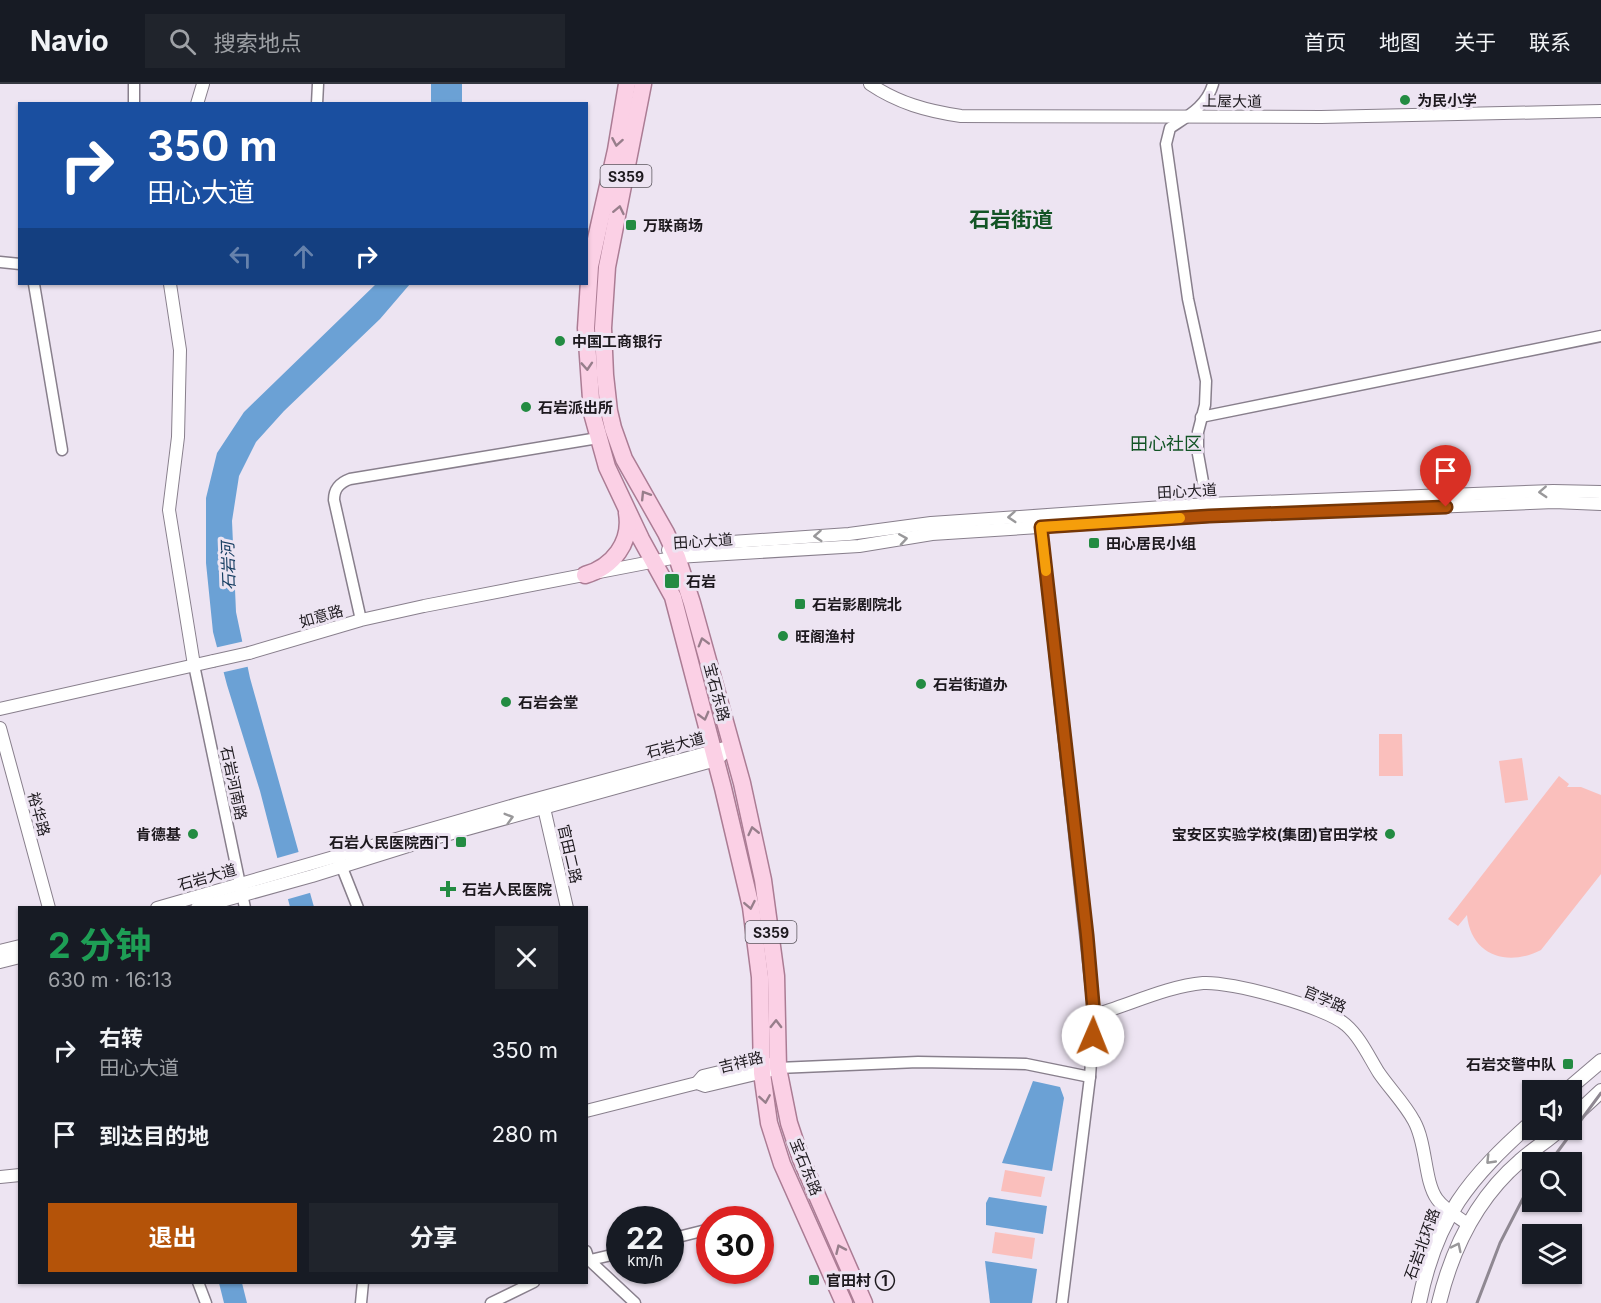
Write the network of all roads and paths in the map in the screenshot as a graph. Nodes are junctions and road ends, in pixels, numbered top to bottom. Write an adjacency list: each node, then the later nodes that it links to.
1 (134, 84): 8 (street)
2 (202, 84): 9 (street)
3 (318, 84): 10 (street)
4 (627, 84): 19 (main road, 宝石东路 / S359, one-way to 19)
5 (643, 84): 26 (main road, 宝石东路 / S359, one-way to 5)
6 (870, 84): 12 (street, 上屋大道)
7 (1213, 84): 12 (street)
8 (134, 102)
9 (198, 102)
10 (317, 102)
11 (1601, 111): 12 (street, 上屋大道)
12 (1189, 116): 18 (street)
13 (0, 262): 14 (street)
14 (18, 264)
15 (34, 285): 20 (street)
16 (170, 285): 30 (street)
17 (1601, 336): 18 (street)
18 (1202, 417): 24 (street)
19 (598, 438): 23 (main road, 宝石东路 / S359); 29 (street)
20 (62, 450)
21 (1601, 492): 24 (street, 田心大道, one-way to 24)
22 (1601, 504): 24 (street, 田心大道)
23 (627, 509): 27 (main road, 宝石东路 / S359); 28 (main road)
24 (1208, 510): 25 (street, 田心大道); 26 (street, 田心大道, one-way to 26)
25 (1041, 527): 26 (street, 田心大道, one-way to 25); 47 (street)
26 (675, 552): 27 (street, 田心大道); 33 (main road, 宝石东路 / S359, one-way to 26)
27 (653, 561): 28 (street, 如意路); 34 (main road, 宝石东路 / S359, one-way to 34)
28 (585, 575): 29 (street, 如意路)
29 (361, 621): 30 (street, 如意路, bridge)
30 (194, 665): 31 (street, 如意路); 37 (street, 石岩河南路)
31 (0, 709)
32 (0, 728): 38 (street, 裕华路)
33 (732, 746): 34 (street, 石岩大道); 50 (main road, 宝石东路 / S359, one-way to 33)
34 (715, 755): 35 (street, 石岩大道); 36 (street, 石岩大道); 49 (main road, 宝石东路 / S359, one-way to 49)
35 (544, 808): 36 (street, 石岩大道, one-way to 35); 42 (street, 官田二路)
36 (340, 861): 37 (street, 石岩大道); 41 (street)
37 (242, 896): 39 (street, 石岩大道); 40 (street, 石岩大道)
38 (48, 906)
39 (171, 906)
40 (204, 906)
41 (357, 906)
42 (567, 906)
43 (18, 946): 44 (street)
44 (0, 951)
45 (18, 958): 46 (street)
46 (0, 962)
47 (1094, 1015): 51 (street); 60 (street, 官学路)
48 (1601, 1061): 52 (main road)
49 (761, 1067): 50 (street, 吉祥路); 55 (street, 吉祥路); 72 (main road, 宝石东路 / S359, one-way to 72)
50 (778, 1068): 51 (street); 73 (main road, 宝石东路 / S359, one-way to 50)
51 (1090, 1077): 74 (street)
52 (1579, 1080)
53 (1601, 1091): 54 (main road)
54 (1582, 1109)
55 (588, 1110)
56 (1522, 1131): 60 (main road, 石岩北环路, one-way to 60)
57 (1546, 1140): 61 (main road)
58 (18, 1175): 59 (street)
59 (0, 1177)
60 (1451, 1211): 61 (street, 官学路); 75 (main road, 石岩北环路)
61 (1468, 1225): 76 (main road, one-way to 61)
62 (606, 1254): 63 (street)
63 (588, 1257)
64 (588, 1258): 71 (street)
65 (199, 1284): 68 (street)
66 (363, 1284): 69 (street)
67 (530, 1284): 70 (street)
68 (206, 1303)
69 (361, 1303)
70 (491, 1303)
71 (635, 1303)
72 (844, 1303)
73 (864, 1303)
74 (1062, 1303)
75 (1419, 1303)
76 (1439, 1303)

